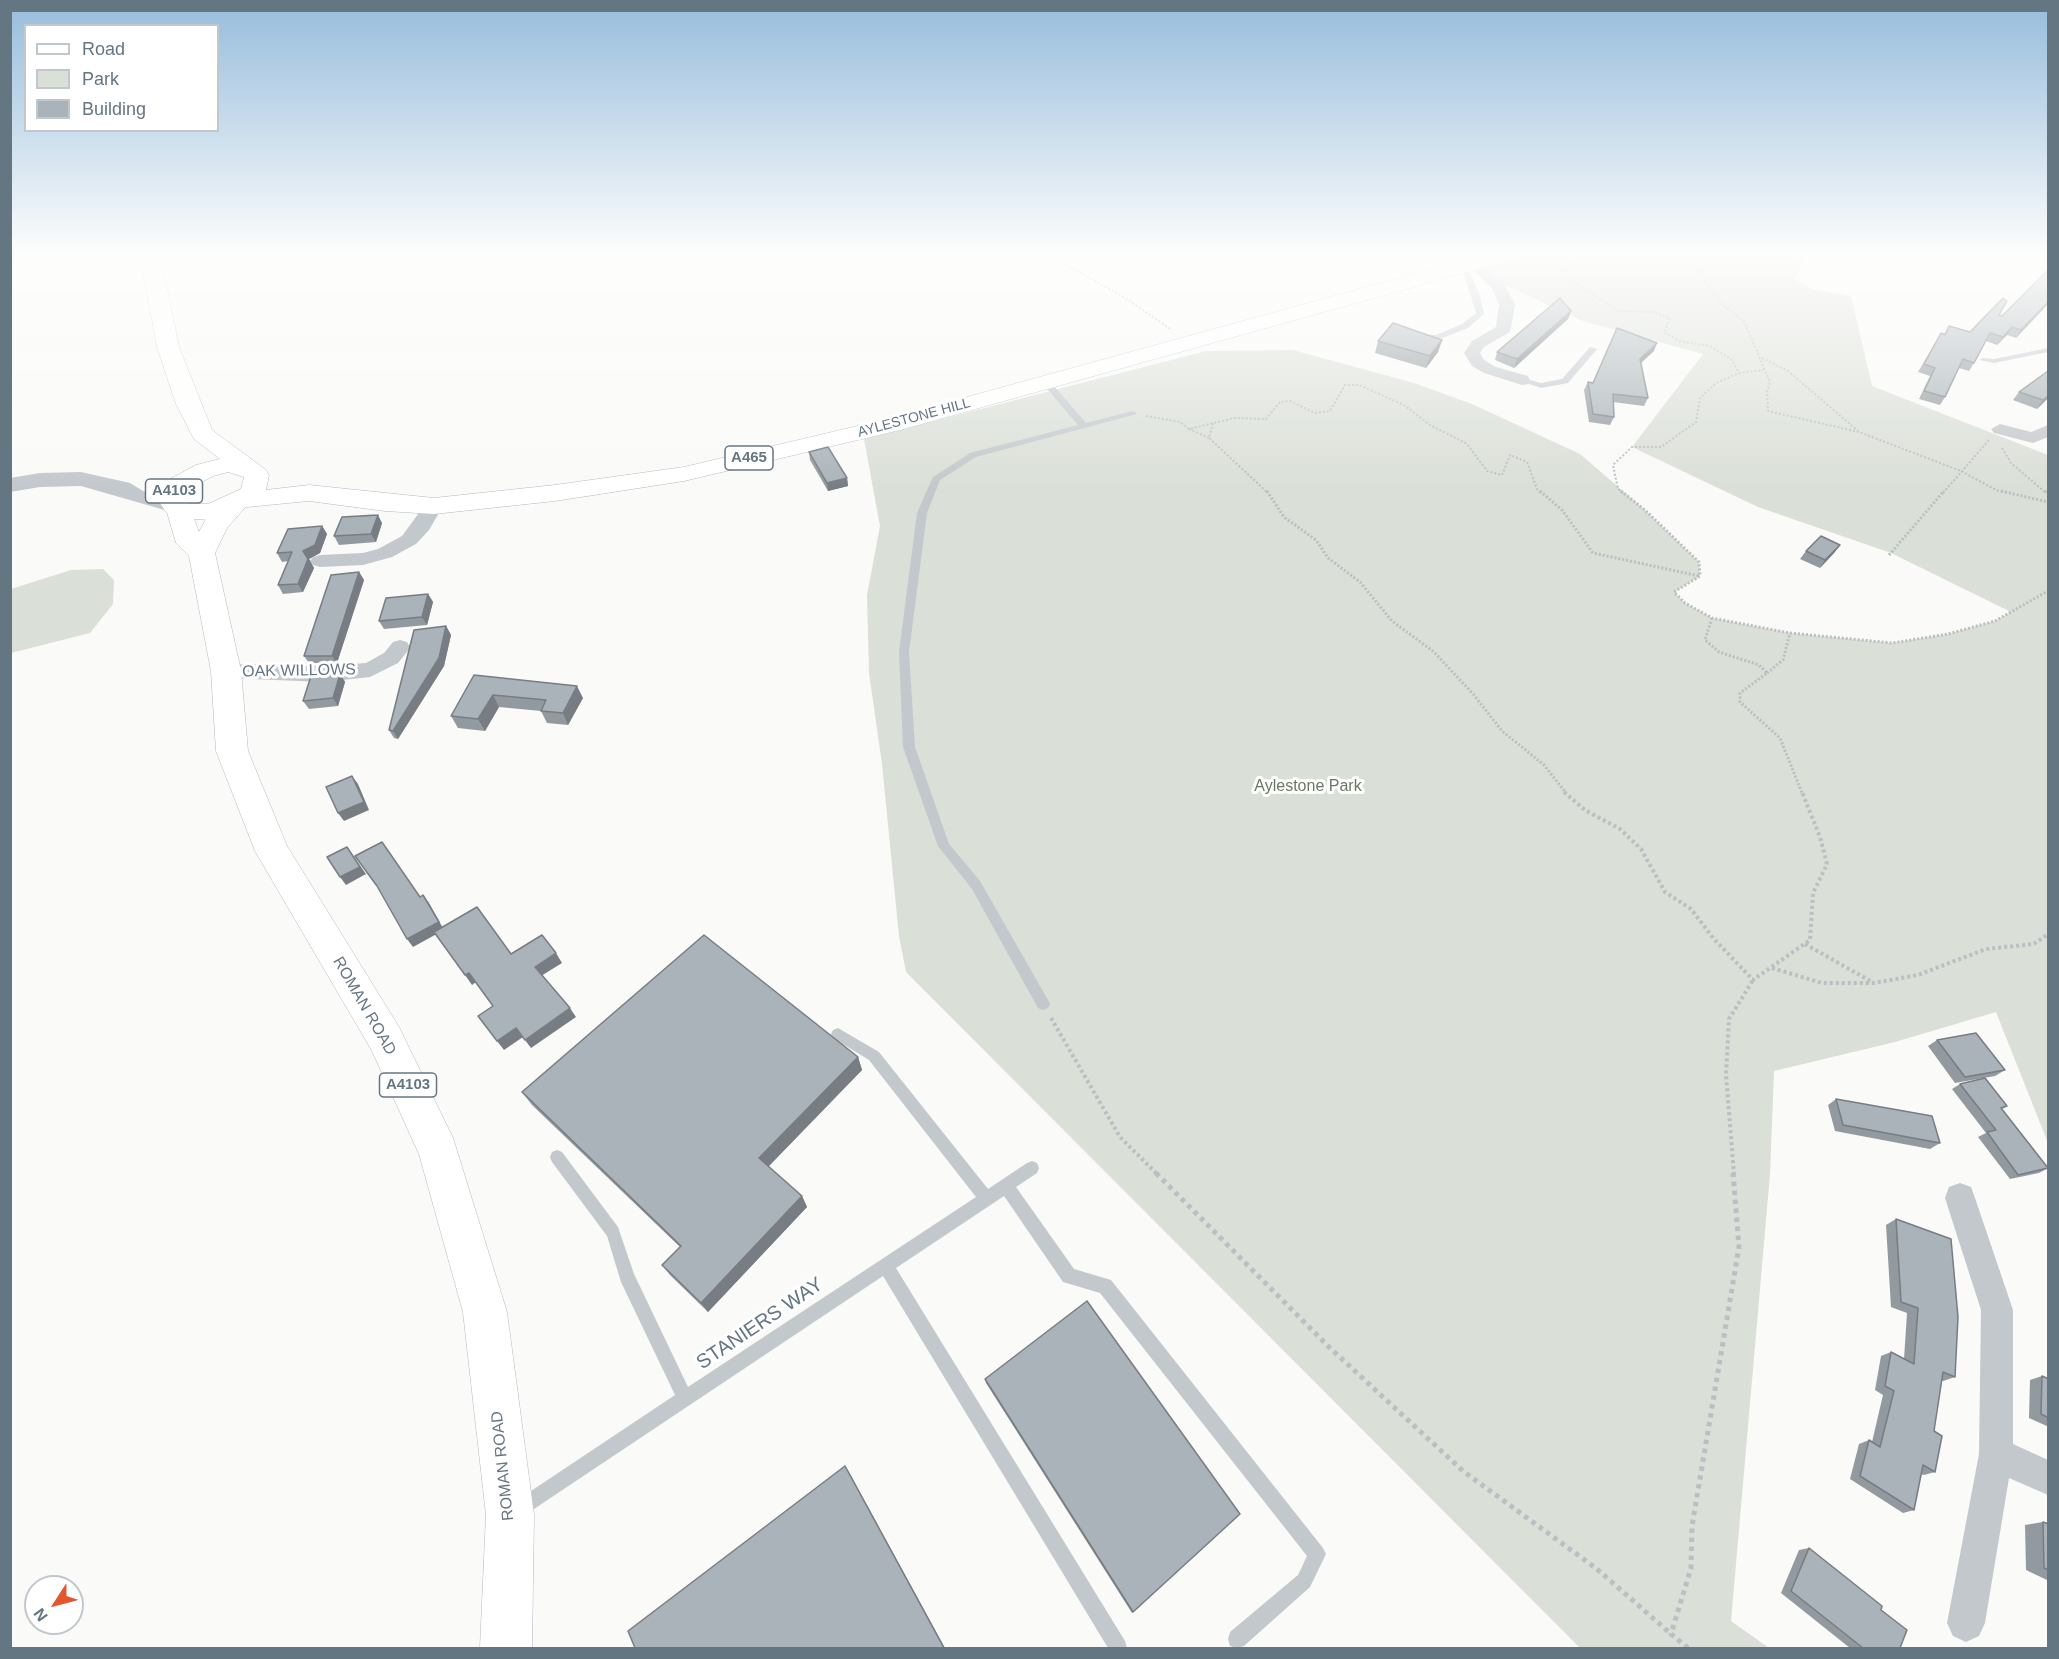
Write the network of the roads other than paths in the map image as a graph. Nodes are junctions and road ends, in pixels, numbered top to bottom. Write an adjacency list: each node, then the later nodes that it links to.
1 (165, 332): 15 (main road)
2 (1222, 332): 10 (main road, AYLESTONE HILL / A465)
3 (1448, 332): 5 (lane)
4 (1498, 332): 9 (street)
5 (1405, 334)
6 (1593, 350): 9 (lane)
7 (2049, 350): 8 (lane)
8 (1983, 360)
9 (1522, 380)
10 (1045, 381): 12 (lane); 22 (main road, AYLESTONE HILL / A465)
11 (1133, 414): 12 (lane)
12 (1084, 426): 28 (lane)
13 (2049, 430): 14 (street)
14 (1997, 431)
15 (202, 434): 16 (main road); 17 (main road, A4103)
16 (250, 469): 17 (main road, A4103); 20 (main road, AYLESTONE HILL / A465); 21 (main road, A4103)
17 (192, 476): 19 (street); 23 (main road, A4103)
18 (10, 485): 19 (street)
19 (121, 488): 23 (street)
20 (309, 493): 21 (main road, AYLESTONE HILL / A465); 22 (main road, AYLESTONE HILL / A465)
21 (238, 502): 23 (main road, A4103); 24 (main road, A4103)
22 (434, 506): 25 (street)
23 (177, 508): 24 (main road, ROMAN ROAD / A4103)
24 (202, 553): 27 (main road, ROMAN ROAD / A4103)
25 (320, 561)
26 (400, 647): 27 (street, OAK WILLOWS)
27 (226, 671): 39 (main road, ROMAN ROAD / A4103)
28 (1043, 1004)
29 (838, 1034): 33 (lane)
30 (557, 1157): 36 (lane)
31 (1032, 1168): 32 (lane, STANIERS WAY)
32 (1005, 1185): 33 (lane, STANIERS WAY); 41 (lane)
33 (987, 1198): 35 (lane, STANIERS WAY)
34 (1960, 1198): 37 (street)
35 (885, 1265): 36 (lane, STANIERS WAY); 43 (lane)
36 (685, 1398): 39 (lane, STANIERS WAY)
37 (1996, 1454): 38 (street); 40 (street)
38 (2049, 1478)
39 (510, 1515): 42 (main road, ROMAN ROAD / A4103)
40 (1966, 1623)
41 (1237, 1639)
42 (506, 1648)
43 (1118, 1648)

